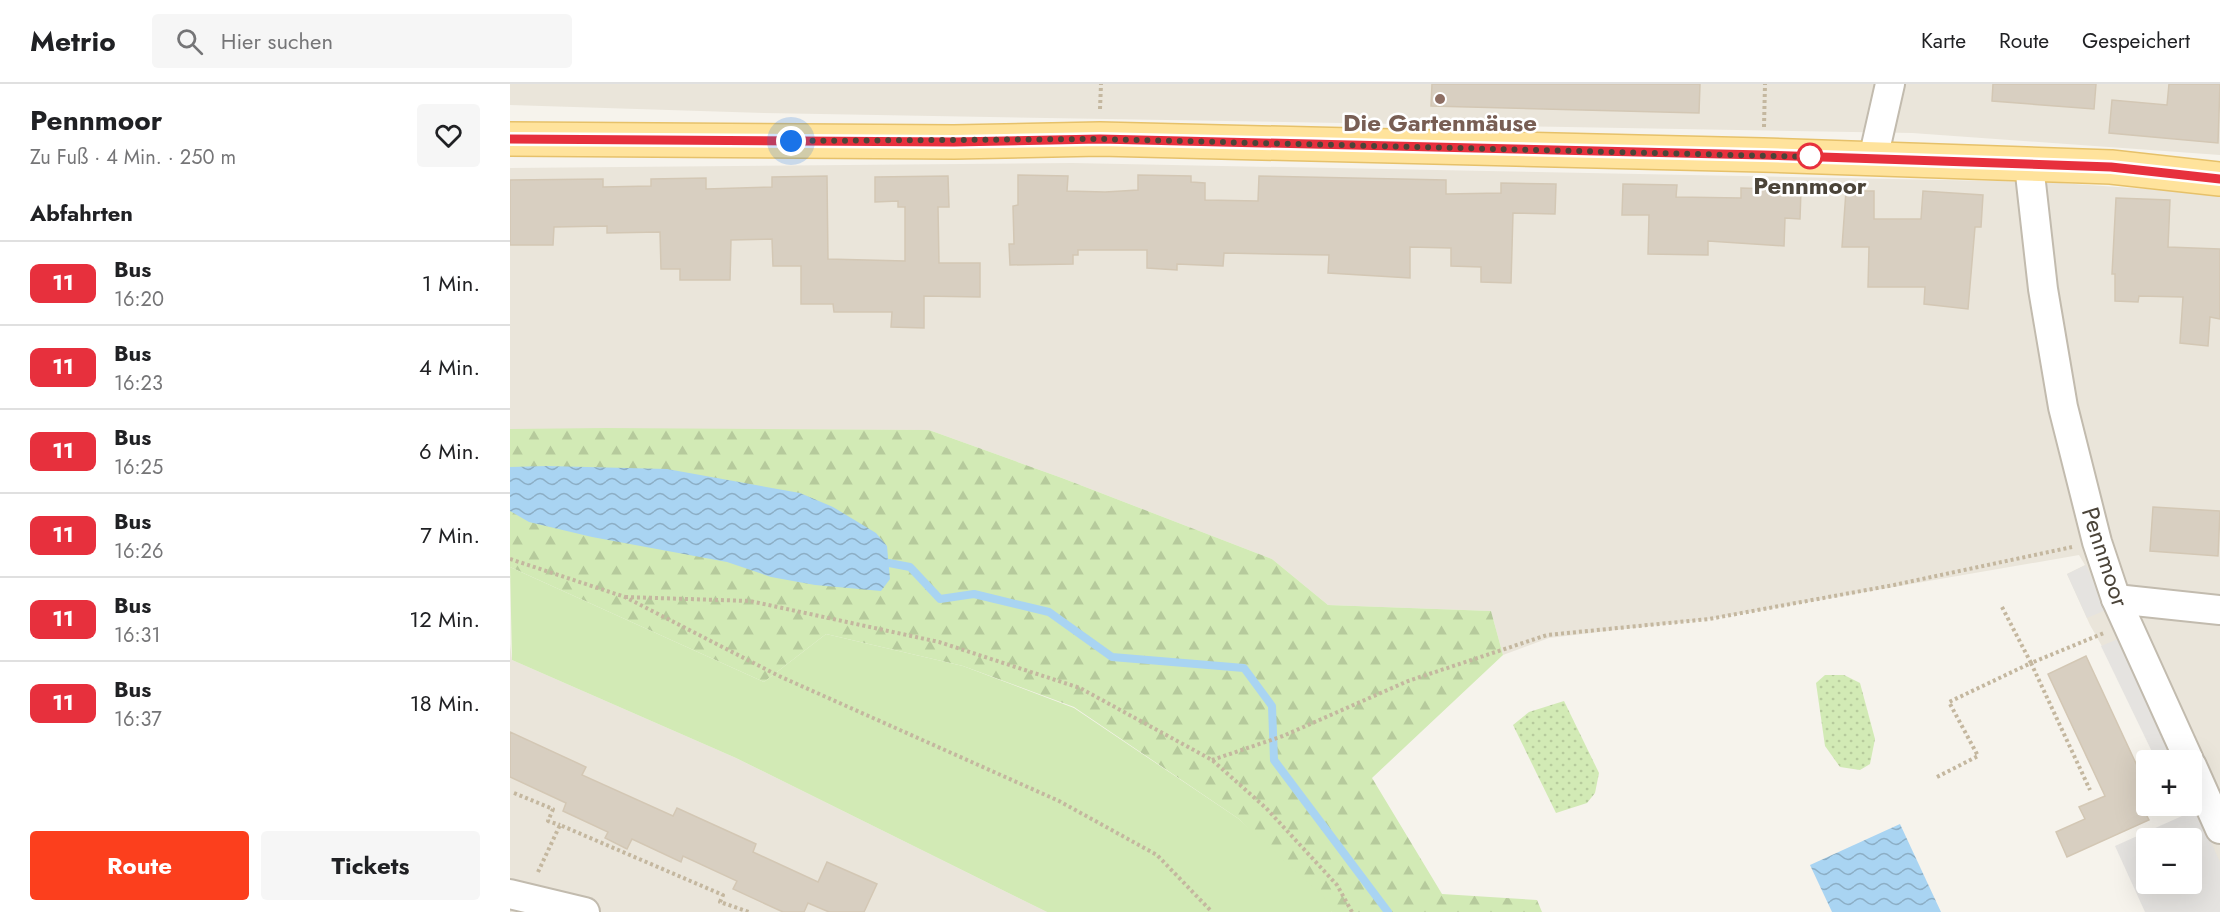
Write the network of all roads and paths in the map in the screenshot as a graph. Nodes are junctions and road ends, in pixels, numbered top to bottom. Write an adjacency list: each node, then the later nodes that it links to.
1 (1765, 84): 4 (path)
2 (1890, 84): 5 (street)
3 (510, 139): 4 (main road)
4 (1763, 155): 5 (main road)
5 (1873, 159): 6 (main road)
6 (2029, 165): 7 (main road); 8 (street, Pennmoor)
7 (2220, 179)
8 (2097, 542): 13 (street, Pennmoor); 16 (path)
9 (510, 559): 10 (path)
10 (625, 597): 16 (path); 26 (path)
11 (2002, 607): 14 (path)
12 (2220, 610): 13 (street)
13 (2121, 612): 14 (path); 15 (street, Pennmoor)
14 (2031, 663): 17 (path); 19 (path)
15 (2184, 750)
16 (1212, 760): 27 (path)
17 (1937, 777)
18 (2202, 788): 22 (street)
19 (2090, 789)
20 (514, 793): 21 (path)
21 (560, 825): 23 (path); 25 (path)
22 (2220, 829)
23 (518, 896): 24 (street)
24 (585, 912)
25 (749, 912)
26 (1212, 912)
27 (1352, 912)

